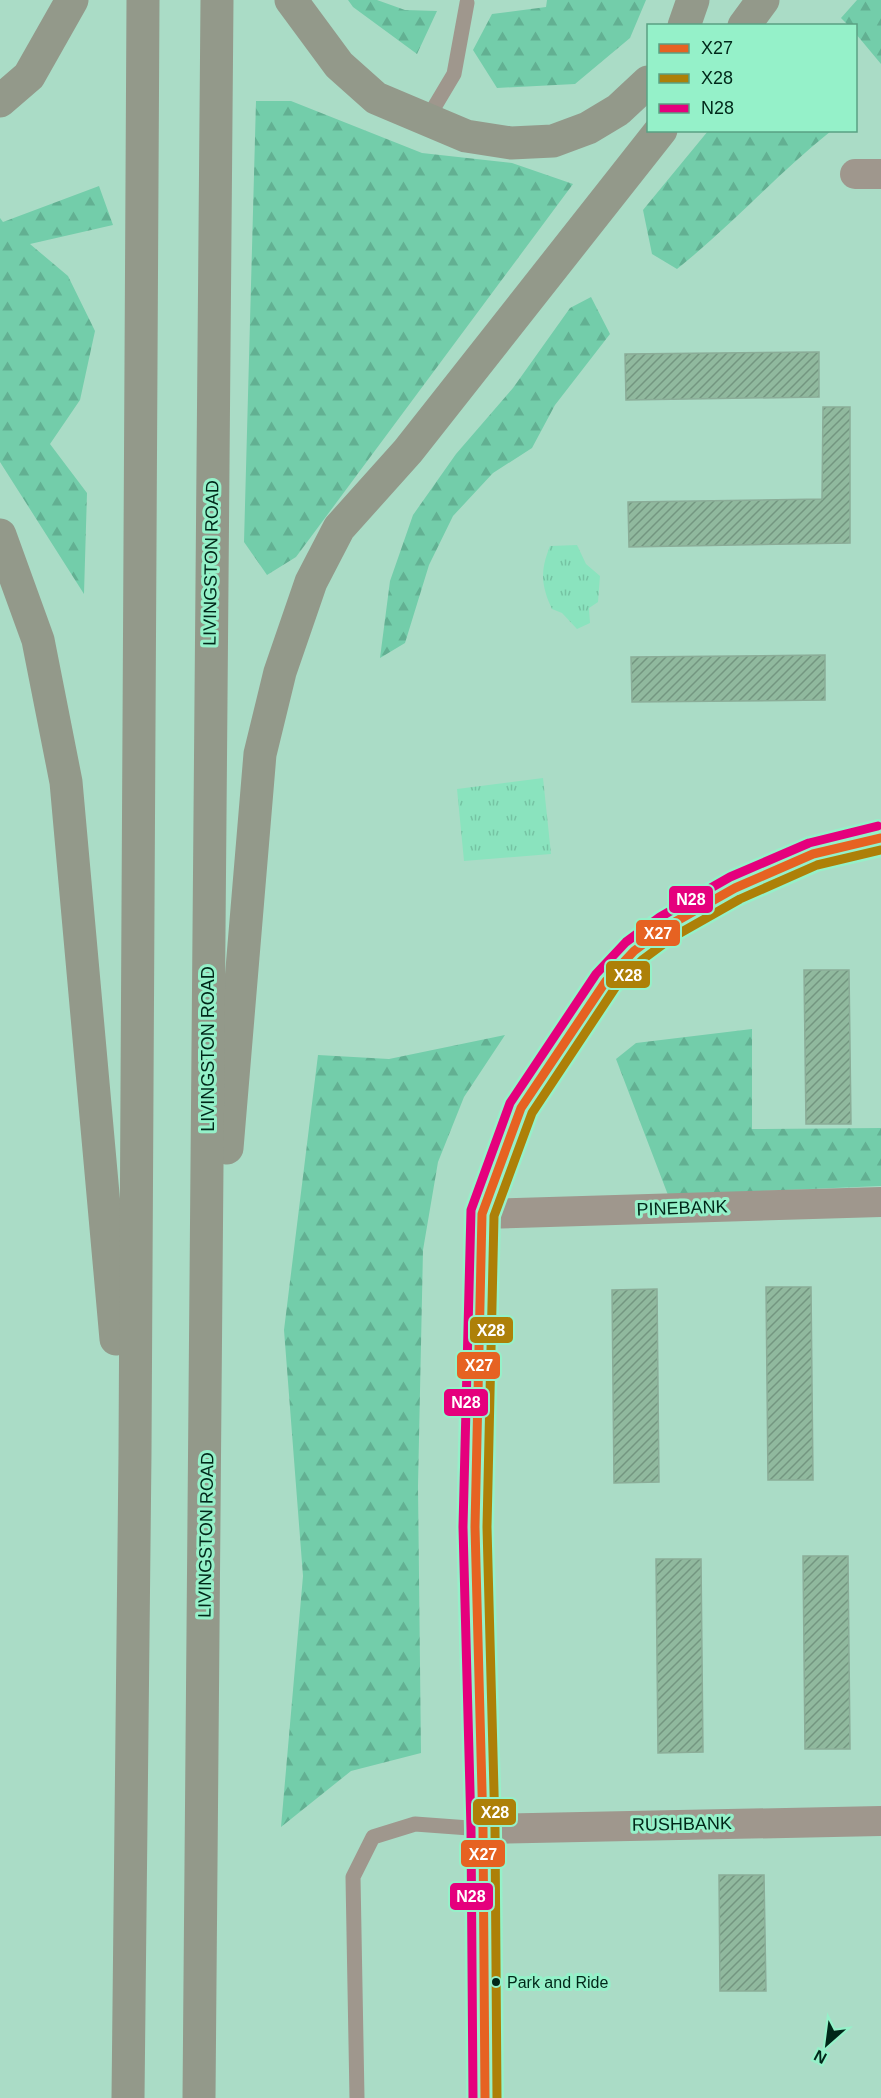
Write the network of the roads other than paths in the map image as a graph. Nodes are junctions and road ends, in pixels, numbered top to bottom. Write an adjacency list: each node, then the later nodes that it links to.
1 (72, 0): 11 (main road)
2 (143, 0): 19 (main road)
3 (217, 0): 18 (main road, LIVINGSTON ROAD)
4 (291, 0): 12 (main road)
5 (693, 0): 8 (main road)
6 (763, 0): 9 (main road)
7 (467, 3): 12 (lane)
8 (685, 24)
9 (745, 24)
10 (647, 83): 12 (main road)
11 (0, 101)
12 (426, 121)
13 (659, 132): 18 (main road)
14 (0, 535): 19 (main road)
15 (881, 838): 17 (street)
16 (881, 1202): 17 (street, PINEBANK)
17 (482, 1214): 21 (street)
18 (207, 1370): 23 (main road, LIVINGSTON ROAD)
19 (135, 1453): 22 (main road)
20 (881, 1821): 21 (street, RUSHBANK)
21 (483, 1828): 24 (lane); 25 (street)
22 (128, 2098)
23 (199, 2098)
24 (357, 2098)
25 (485, 2098)

